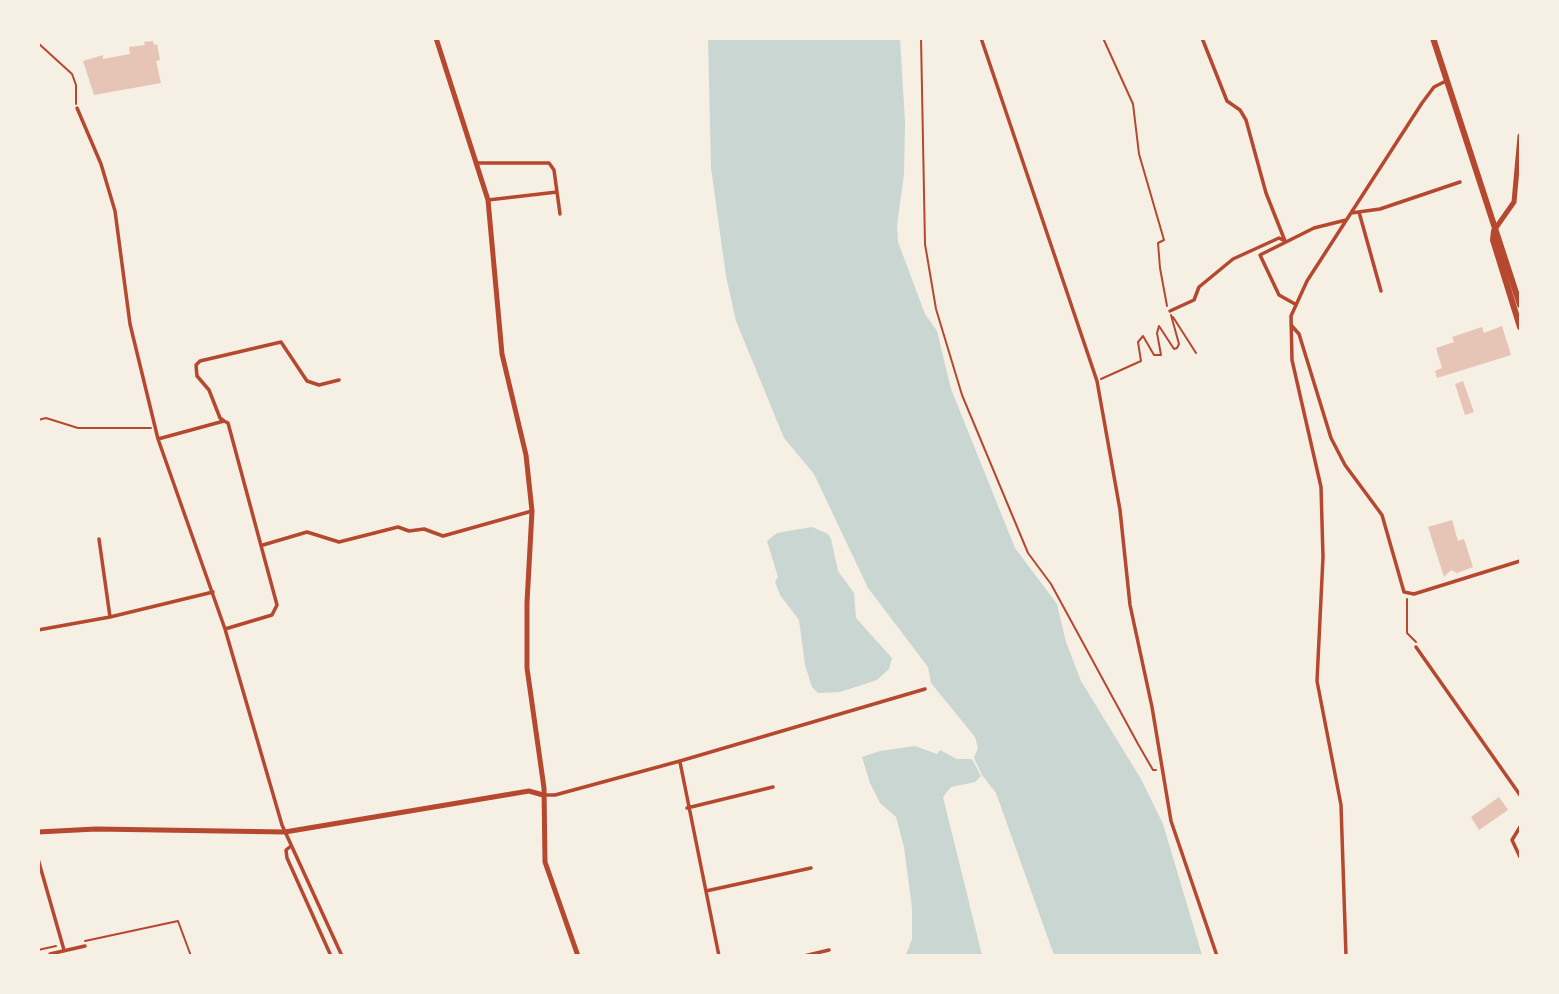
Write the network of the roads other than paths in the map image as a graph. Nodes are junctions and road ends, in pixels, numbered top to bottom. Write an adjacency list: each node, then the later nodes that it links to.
1 (436, 38): 8 (street)
2 (981, 38): 60 (street)
3 (1202, 38): 18 (street)
4 (1433, 38): 5 (main road)
5 (1446, 81): 14 (street); 17 (main road)
6 (77, 108): 27 (street)
7 (1521, 136): 11 (street)
8 (478, 163): 10 (street); 12 (street)
9 (1460, 182): 13 (street)
10 (557, 192): 12 (street); 15 (street)
11 (1518, 196): 17 (street)
12 (488, 200): 28 (street)
13 (1359, 212): 14 (street); 19 (street)
14 (1351, 213): 16 (street)
15 (560, 214)
16 (1346, 220): 18 (street); 20 (street)
17 (1495, 229): 21 (main road); 24 (main road)
18 (1285, 241): 20 (street); 22 (street)
19 (1381, 291)
20 (1294, 304): 23 (street)
21 (1521, 304)
22 (1170, 311)
23 (1291, 325): 31 (street); 61 (street)
24 (1521, 327)
25 (339, 380): 26 (street)
26 (224, 421): 27 (street); 30 (street)
27 (158, 439): 32 (street)
28 (532, 512): 30 (street); 40 (street)
29 (99, 539): 33 (street)
30 (262, 545): 34 (street)
31 (1521, 561)
32 (213, 592): 33 (street); 34 (street)
33 (110, 617): 35 (street)
34 (225, 629): 45 (street)
35 (38, 630)
36 (1416, 647): 41 (street)
37 (925, 689): 38 (street)
38 (680, 761): 40 (street); 42 (street)
39 (773, 787): 42 (street)
40 (543, 795): 45 (street); 57 (street)
41 (1521, 795)
42 (687, 808): 50 (street)
43 (1521, 827): 47 (street)
44 (38, 832): 45 (street)
45 (285, 832): 46 (street)
46 (291, 846): 55 (street); 56 (street)
47 (1521, 857)
48 (38, 859): 52 (street)
49 (811, 868): 50 (street)
50 (706, 891): 58 (street)
51 (85, 946): 52 (street)
52 (63, 948): 54 (street)
53 (830, 950): 59 (street)
54 (50, 954)
55 (331, 956)
56 (342, 956)
57 (578, 956)
58 (719, 956)
59 (804, 956)
60 (1217, 956)
61 (1346, 956)

